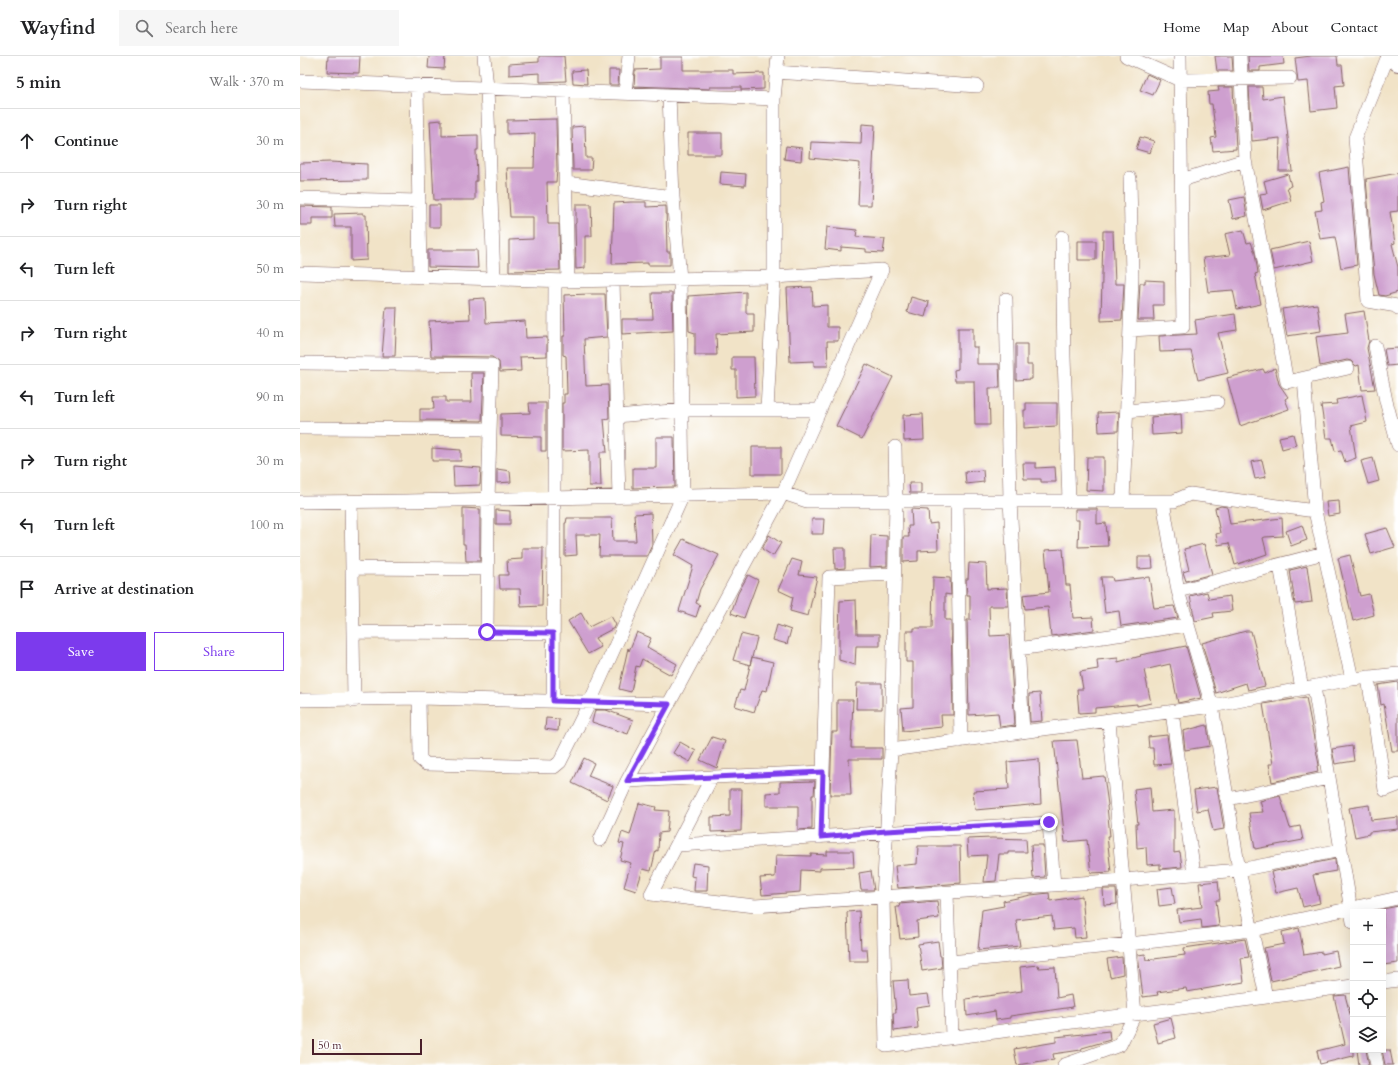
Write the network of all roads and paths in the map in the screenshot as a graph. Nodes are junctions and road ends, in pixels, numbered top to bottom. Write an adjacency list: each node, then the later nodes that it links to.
1 (484, 56): 16 (street)
2 (629, 56): 18 (street)
3 (778, 56): 9 (street)
4 (1126, 56): 12 (street)
5 (1180, 56): 12 (street)
6 (1240, 56): 11 (street)
7 (1389, 56): 8 (street); 38 (street)
8 (1398, 62)
9 (776, 72): 15 (street); 20 (street)
10 (1290, 78): 11 (street)
11 (1241, 79): 12 (street); 21 (street)
12 (1180, 80): 23 (street)
13 (300, 81): 14 (street)
14 (417, 85): 16 (street); 27 (street)
15 (977, 86)
16 (486, 88): 17 (street); 32 (street)
17 (563, 90): 18 (street); 24 (street)
18 (625, 92): 19 (street)
19 (669, 95): 20 (street); 25 (street)
20 (774, 99): 31 (street)
21 (1245, 160): 23 (street); 43 (street)
22 (1130, 178): 39 (street)
23 (1182, 180): 39 (street)
24 (566, 183): 25 (street); 35 (street)
25 (674, 197): 33 (street)
26 (300, 198): 27 (street)
27 (419, 201): 30 (street)
28 (1062, 237): 62 (street)
29 (300, 273): 30 (street)
30 (420, 277): 32 (street)
31 (774, 277): 33 (street); 46 (street); 47 (street)
32 (494, 279): 34 (street)
33 (680, 279): 36 (street); 45 (street)
34 (555, 281): 35 (street); 57 (street)
35 (568, 281): 36 (street)
36 (613, 281): 49 (street)
37 (1006, 299): 61 (street)
38 (1398, 308)
39 (1130, 330): 48 (street)
40 (1375, 346): 52 (street)
41 (300, 363): 51 (street)
42 (1348, 368): 43 (street)
43 (1304, 379): 67 (street)
44 (1217, 402): 48 (street)
45 (682, 410): 46 (street); 49 (street); 55 (street)
46 (767, 410): 47 (street)
47 (820, 410): 54 (street)
48 (1127, 411): 63 (street)
49 (617, 416): 56 (street)
50 (300, 428): 51 (street)
51 (490, 429): 58 (street)
52 (1398, 445)
53 (894, 448): 59 (street)
54 (783, 493): 55 (street); 59 (street); 88 (street)
55 (683, 495): 56 (street); 87 (street)
56 (619, 497): 57 (street)
57 (555, 498): 58 (street); 77 (street)
58 (488, 500): 65 (street); 71 (street)
59 (896, 501): 60 (street); 72 (street)
60 (956, 501): 61 (street); 93 (street)
61 (1010, 501): 62 (street); 78 (street)
62 (1069, 501): 63 (street)
63 (1123, 501): 66 (street)
64 (300, 502): 65 (street)
65 (351, 502): 70 (street)
66 (1163, 502): 67 (street); 73 (street)
67 (1315, 511): 68 (street)
68 (1324, 553): 69 (street); 81 (street)
69 (1280, 565): 73 (street); 82 (street)
70 (352, 568): 71 (street); 75 (street)
71 (487, 569): 76 (street)
72 (894, 574): 94 (street); 95 (street)
73 (1178, 591): 74 (street)
74 (1188, 625): 78 (street); 89 (street)
75 (353, 632): 76 (street); 85 (street)
76 (487, 632): 77 (street)
77 (553, 633): 86 (street)
78 (1018, 649): 92 (street)
79 (1398, 674): 80 (street)
80 (1368, 677): 81 (street); 99 (street)
81 (1352, 680): 82 (street)
82 (1308, 688): 89 (street); 97 (street)
83 (419, 698): 85 (street); 86 (street); 87 (street)
84 (300, 700): 85 (street)
85 (354, 700)
86 (553, 701): 87 (street)
87 (590, 702): 88 (street)
88 (669, 704): 98 (street)
89 (1212, 706): 90 (street); 100 (street)
90 (1172, 712): 91 (street); 107 (street)
91 (1110, 720): 92 (street); 108 (street)
92 (1023, 732): 93 (street)
93 (961, 741): 94 (street)
94 (890, 750): 101 (street)
95 (823, 772): 96 (street); 102 (street)
96 (712, 777): 98 (street); 104 (street)
97 (1329, 778): 100 (street); 105 (street)
98 (627, 781): 103 (street)
99 (1398, 785)
100 (1228, 800): 106 (street)
101 (886, 831): 102 (street); 109 (street); 111 (street)
102 (821, 837): 104 (street)
103 (600, 840)
104 (678, 845): 111 (street)
105 (1341, 850): 106 (street); 113 (street)
106 (1239, 870): 107 (street); 114 (street)
107 (1194, 874): 108 (street)
108 (1123, 880): 109 (street); 115 (street)
109 (1054, 885): 110 (street)
110 (947, 893): 111 (street); 116 (street)
111 (883, 898): 122 (street)
112 (1398, 898): 113 (street)
113 (1351, 908): 114 (street)
114 (1252, 930): 115 (street); 120 (street)
115 (1129, 944): 116 (street); 121 (street)
116 (950, 962): 122 (street)
117 (1398, 980): 118 (street)
118 (1386, 982)
119 (1350, 986): 120 (street)
120 (1266, 997): 121 (street)
121 (1135, 1014): 122 (street); 124 (street)
122 (952, 1037)
123 (1375, 1053): 125 (street)
124 (1064, 1065)
125 (1377, 1065)

